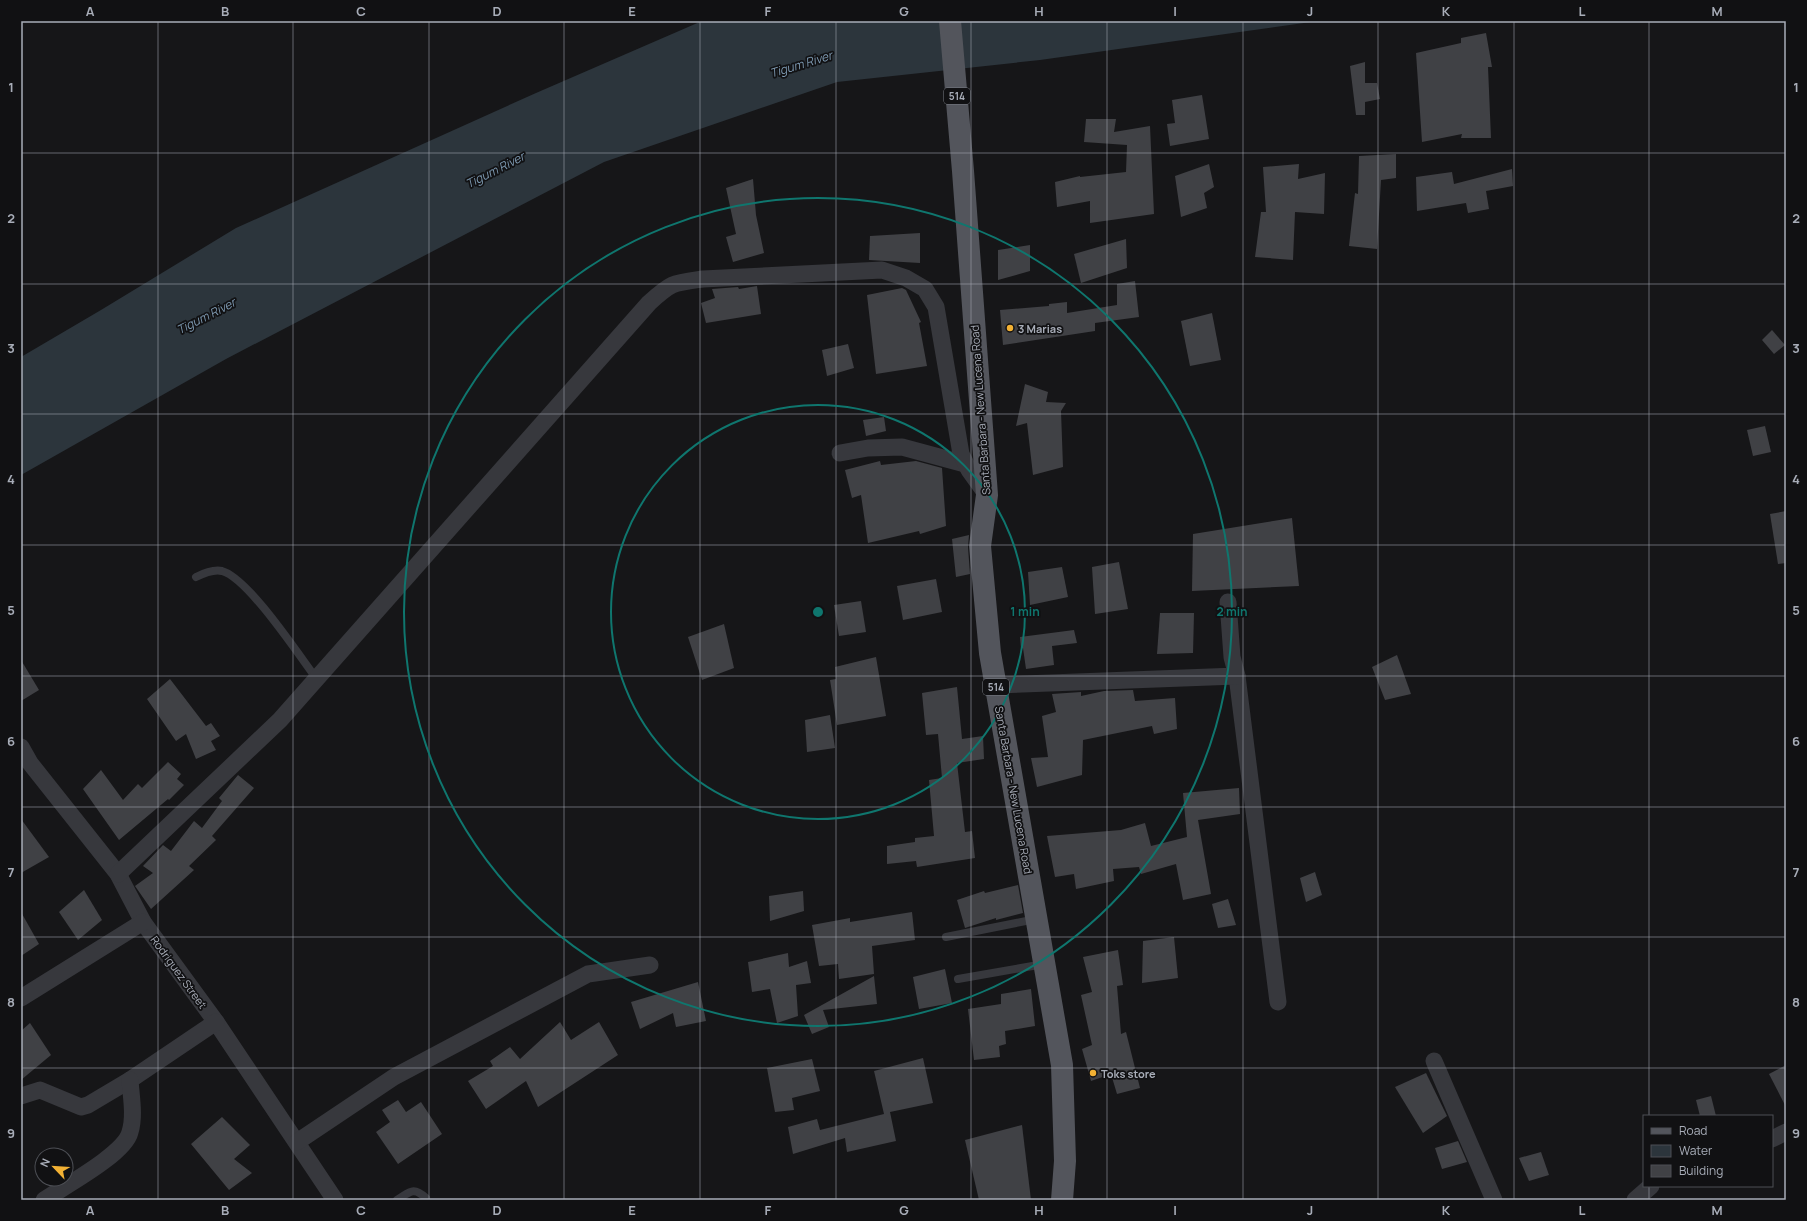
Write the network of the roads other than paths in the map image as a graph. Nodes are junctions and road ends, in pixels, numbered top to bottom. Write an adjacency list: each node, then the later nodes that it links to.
1 (950, 21): 4 (main road, Santa Barbara - New Lucena Road / 514)
2 (840, 453): 3 (street)
3 (965, 464): 4 (street); 8 (street)
4 (987, 495): 9 (main road, Santa Barbara - New Lucena Road / 514)
5 (196, 577): 8 (lane)
6 (1228, 602): 7 (street)
7 (1237, 676): 9 (street); 19 (street)
8 (316, 678): 11 (street)
9 (995, 685): 12 (main road, Santa Barbara - New Lucena Road / 514)
10 (21, 747): 11 (street, Rodriguez Street)
11 (118, 874): 13 (street, Rodriguez Street)
12 (1037, 918): 14 (lane); 15 (main road, Santa Barbara - New Lucena Road / 514)
13 (143, 922): 18 (street); 20 (street, Rodriguez Street)
14 (946, 937)
15 (1045, 964): 17 (lane); 32 (main road, Santa Barbara - New Lucena Road / 514)
16 (650, 965): 26 (street)
17 (958, 979)
18 (21, 998)
19 (1278, 1002)
20 (216, 1022): 22 (street); 26 (street, Rodriguez Street)
21 (1434, 1062): 33 (street)
22 (130, 1080): 23 (street); 29 (street)
23 (21, 1096)
24 (1786, 1132): 25 (street)
25 (1773, 1138)
26 (297, 1142): 30 (street, Rodriguez Street)
27 (1650, 1187): 34 (street)
28 (426, 1198): 31 (lane)
29 (44, 1200)
30 (335, 1200)
31 (397, 1200)
32 (1062, 1200)
33 (1494, 1200)
34 (1635, 1200)

